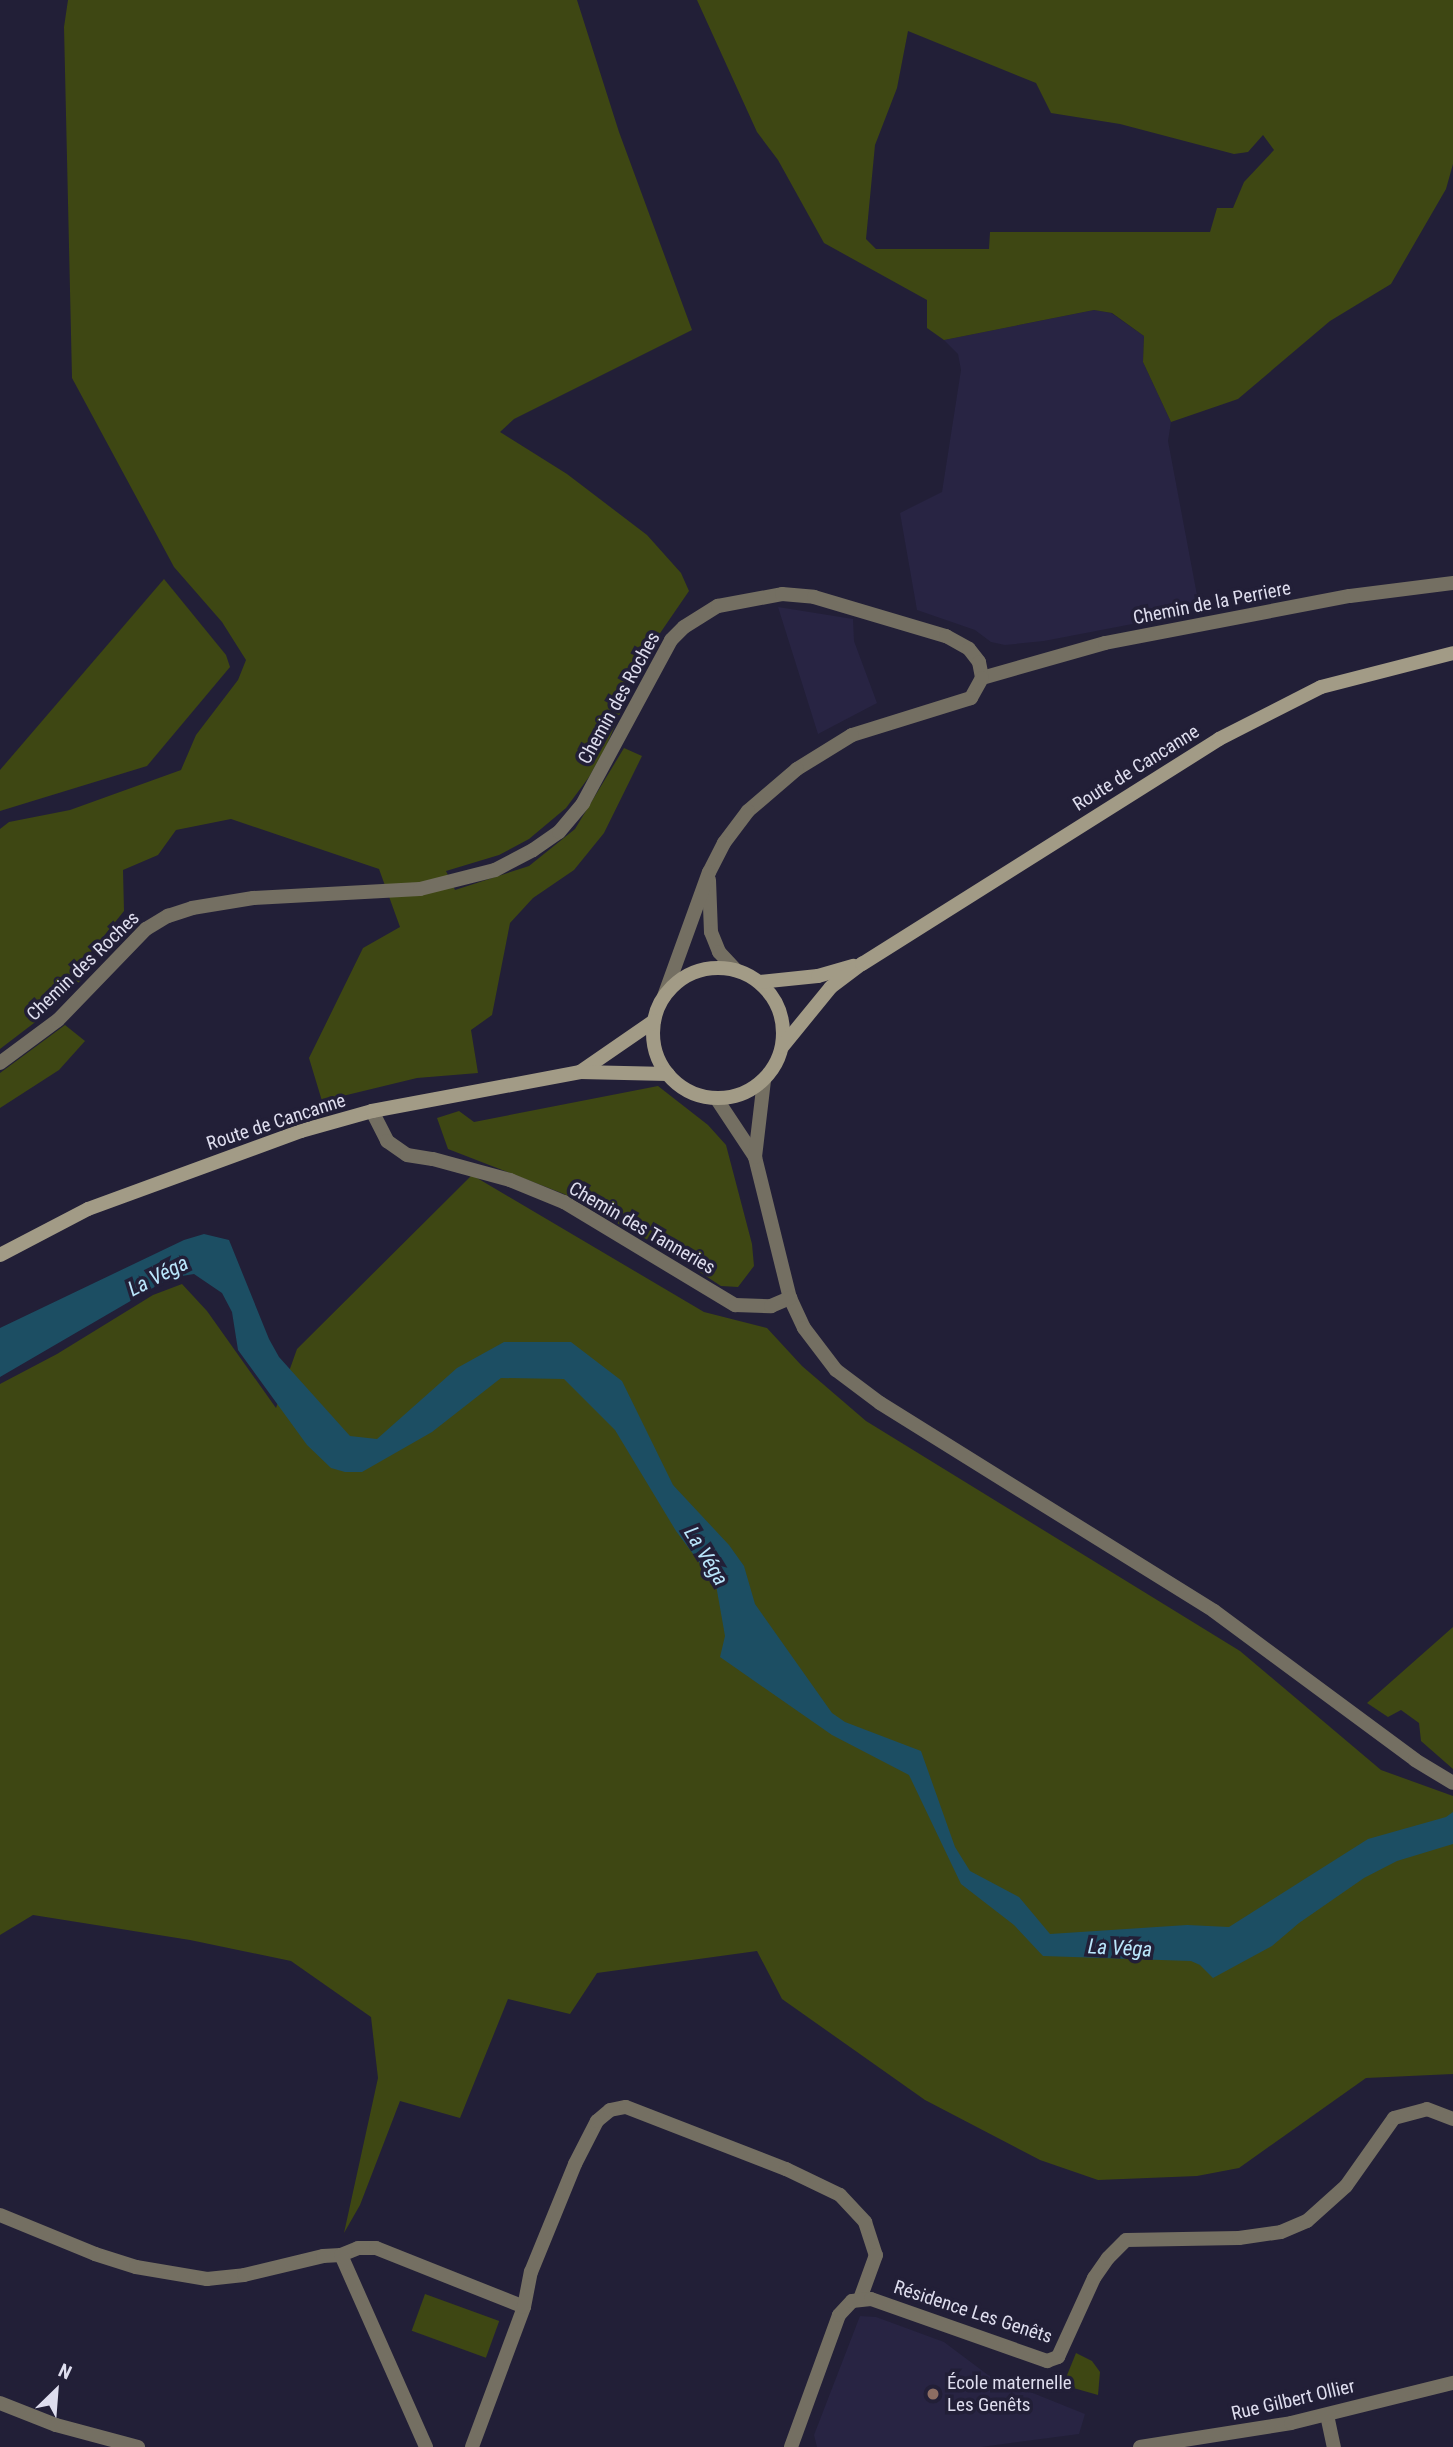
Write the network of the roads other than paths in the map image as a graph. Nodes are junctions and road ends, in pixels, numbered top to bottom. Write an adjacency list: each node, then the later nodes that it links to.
1 (1453, 583): 3 (street, Chemin de la Perriere)
2 (1453, 653): 5 (main road, Route de Cancanne)
3 (982, 678): 4 (street); 11 (street, Chemin des Roches)
4 (709, 872): 6 (street); 8 (street)
5 (862, 964): 7 (main road, Route de Cancanne); 10 (main road, Route de Cancanne)
6 (736, 970): 7 (main road); 8 (main road)
7 (760, 982): 10 (main road)
8 (664, 996): 9 (main road)
9 (654, 1021): 12 (main road, Route de Cancanne); 13 (main road)
10 (782, 1047): 14 (main road)
11 (0, 1063)
12 (580, 1072): 13 (main road, Route de Cancanne); 16 (main road, Route de Cancanne)
13 (668, 1074): 15 (main road)
14 (764, 1080): 15 (main road); 17 (street)
15 (716, 1098): 17 (street)
16 (372, 1111): 18 (main road, Route de Cancanne); 19 (street, Chemin des Tanneries)
17 (755, 1157): 19 (street)
18 (0, 1255)
19 (790, 1298): 20 (street)
20 (1453, 1783)
21 (1453, 2119): 24 (street, Résidence Les Genêts)
22 (0, 2215): 23 (street)
23 (341, 2255): 25 (street); 30 (street)
24 (860, 2299): 25 (street, Résidence Les Genêts); 32 (street, Résidence Les Genêts)
25 (524, 2307): 31 (street, Résidence Les Genêts)
26 (1453, 2383): 28 (street, Rue Gilbert Ollier)
27 (0, 2403): 29 (street)
28 (1327, 2415): 33 (street, Rue Gilbert Ollier); 34 (street)
29 (138, 2447)
30 (426, 2447)
31 (472, 2447)
32 (791, 2447)
33 (1140, 2447)
34 (1334, 2447)

